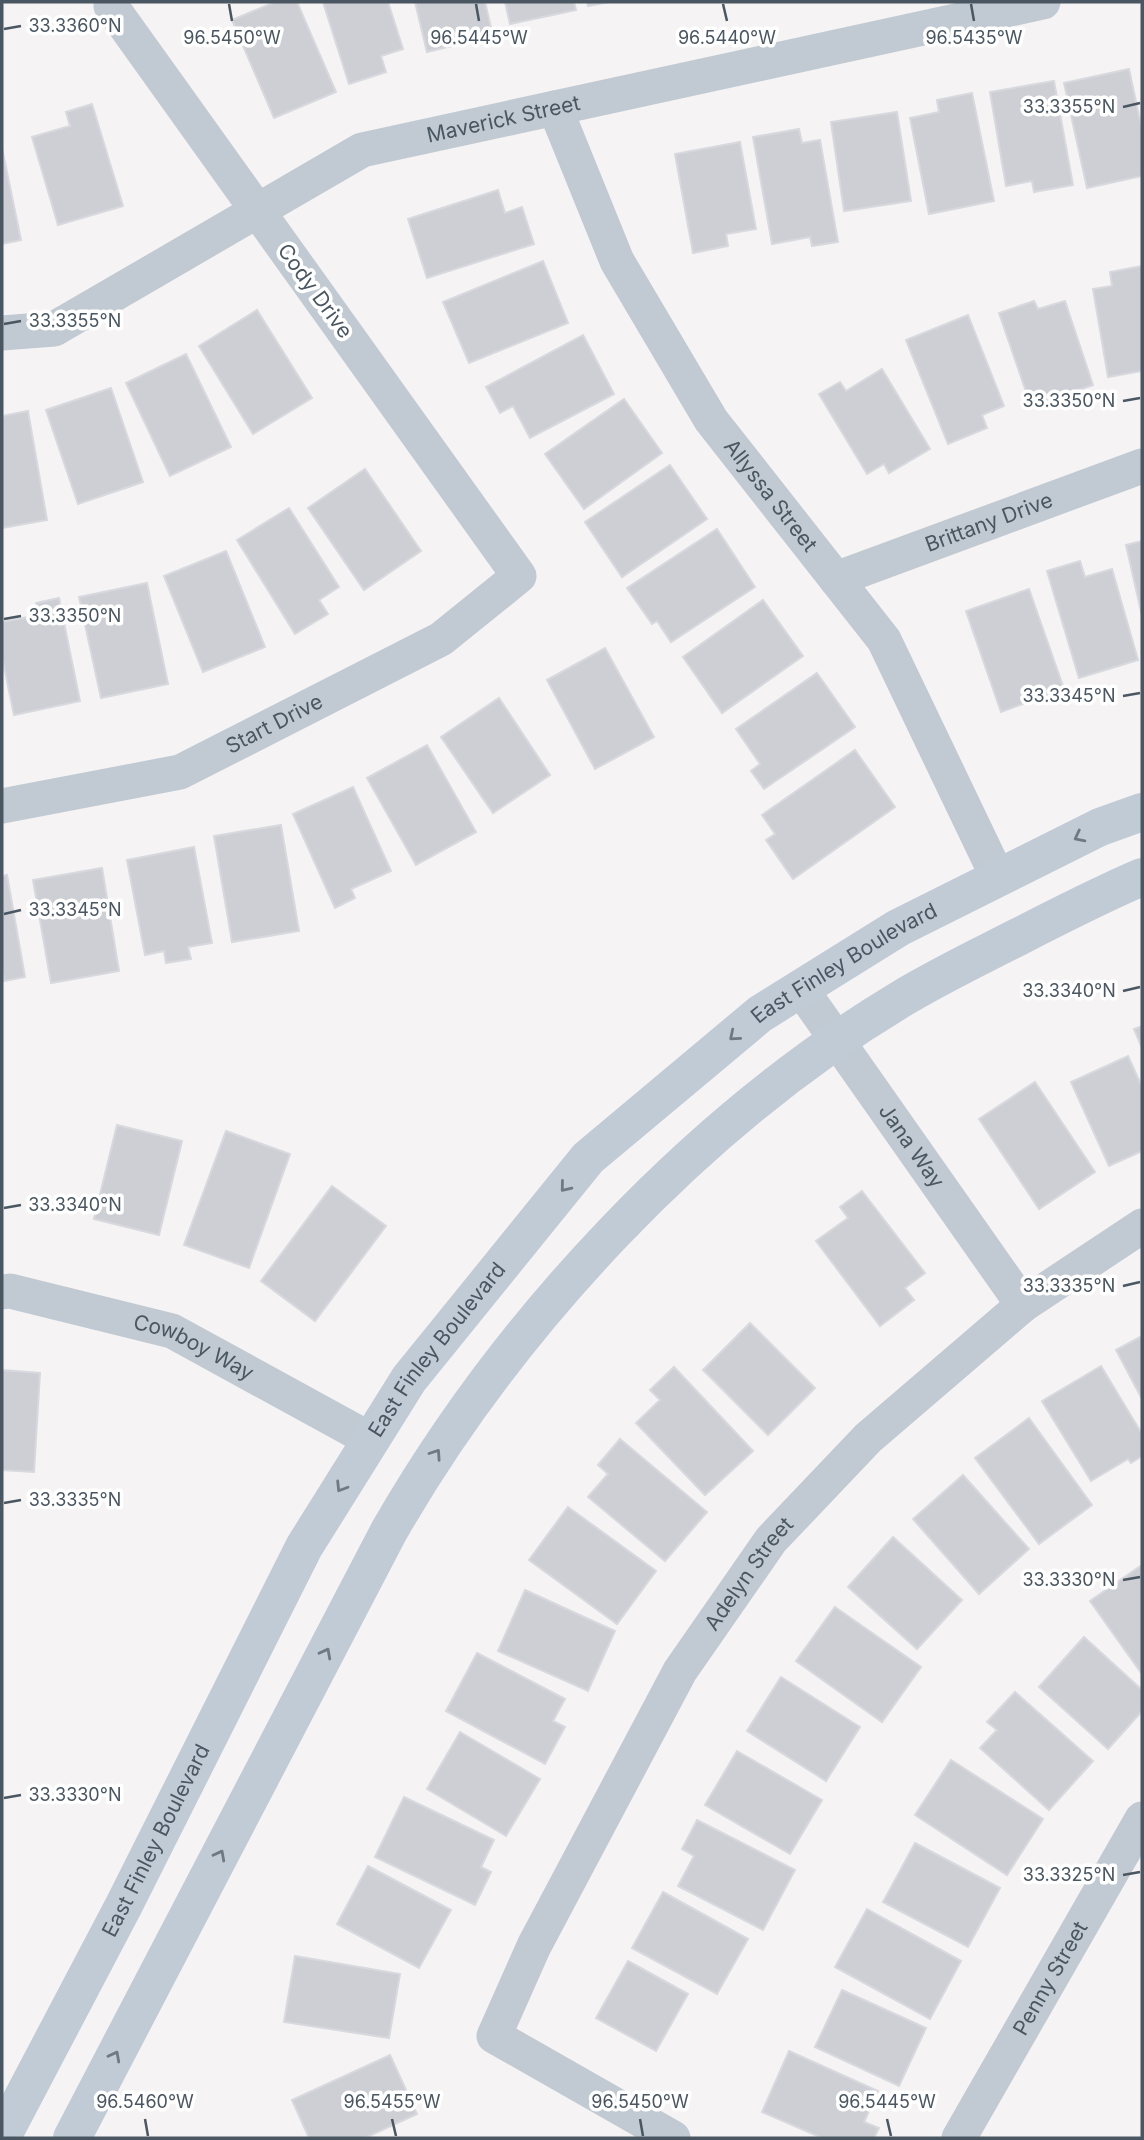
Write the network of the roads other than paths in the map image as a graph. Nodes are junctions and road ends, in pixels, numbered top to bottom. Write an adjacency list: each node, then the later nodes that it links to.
1 (1043, 2): 3 (street, Maverick Street)
2 (111, 6): 4 (street, Cody Drive)
3 (555, 108): 4 (street, Maverick Street); 8 (street, Allyssa Street)
4 (257, 210): 5 (street, Maverick Street); 7 (street, Cody Drive)
5 (2, 333)
6 (1142, 467): 8 (street, Brittany Drive)
7 (519, 576): 9 (street, Start Drive)
8 (836, 579): 12 (street, Allyssa Street)
9 (2, 806)
10 (1142, 812): 12 (street, East Finley Boulevard, one-way to 12)
11 (1142, 877): 14 (street)
12 (998, 878): 13 (street, East Finley Boulevard)
13 (801, 989): 14 (street, Jana Way); 18 (street, East Finley Boulevard, one-way to 18)
14 (836, 1041): 17 (street, Jana Way); 21 (street, one-way to 14)
15 (1142, 1226): 17 (street, Adelyn Street)
16 (2, 1292): 18 (street, Cowboy Way)
17 (1023, 1305): 22 (street, Adelyn Street)
18 (371, 1440): 20 (street, East Finley Boulevard, one-way to 20)
19 (1142, 1819): 23 (street, Penny Street)
20 (2, 2137)
21 (72, 2138)
22 (673, 2138)
23 (959, 2138)

